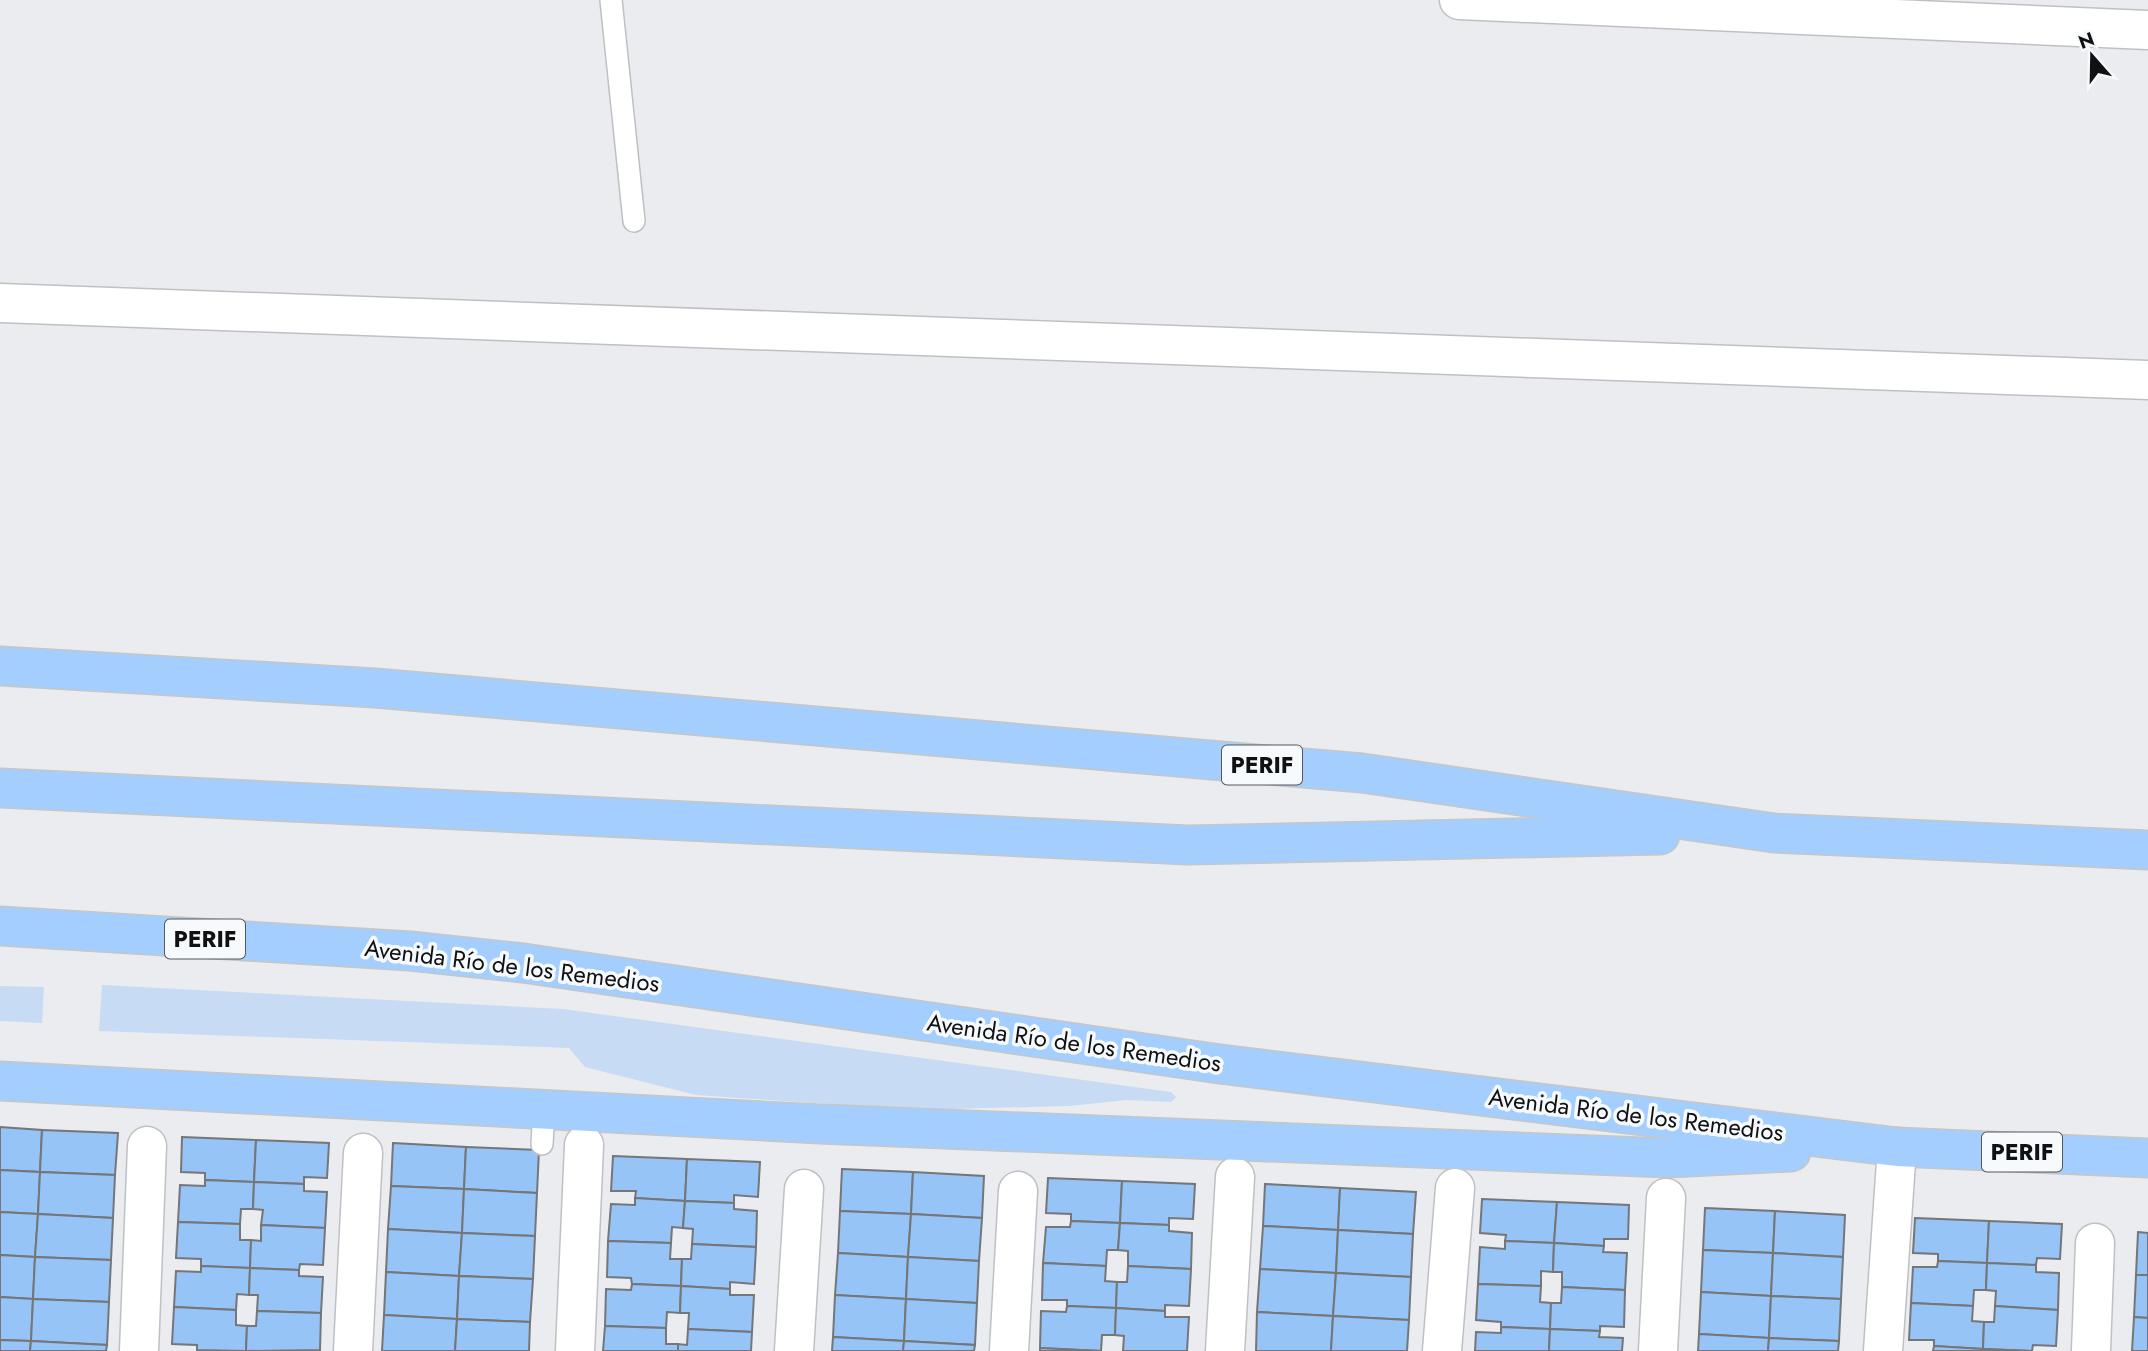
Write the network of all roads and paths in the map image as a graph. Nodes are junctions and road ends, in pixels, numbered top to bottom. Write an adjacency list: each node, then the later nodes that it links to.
1 (611, 0): 5 (lane)
2 (1459, 0): 3 (street)
3 (2031, 12): 4 (street)
4 (2148, 30)
5 (634, 221)
6 (0, 303): 7 (street)
7 (2148, 380)
8 (0, 666): 10 (highway, PERIF)
9 (0, 788): 10 (highway)
10 (1774, 833): 11 (highway, PERIF)
11 (2148, 850)
12 (0, 926): 16 (highway, Avenida Río de los Remedios / PERIF)
13 (0, 1082): 16 (highway)
14 (584, 1145): 27 (street)
15 (147, 1146): 25 (street)
16 (1897, 1147): 18 (highway, Avenida Río de los Remedios / PERIF); 33 (street)
17 (363, 1153): 26 (street)
18 (2148, 1158)
19 (1235, 1177): 30 (street)
20 (1455, 1188): 31 (street)
21 (804, 1189): 28 (street)
22 (1018, 1191): 29 (street)
23 (1666, 1198): 32 (street)
24 (2095, 1243): 34 (street)
25 (139, 1351)
26 (353, 1351)
27 (575, 1351)
28 (794, 1351)
29 (1009, 1351)
30 (1225, 1351)
31 (1441, 1351)
32 (1658, 1351)
33 (1883, 1351)
34 (2091, 1351)

